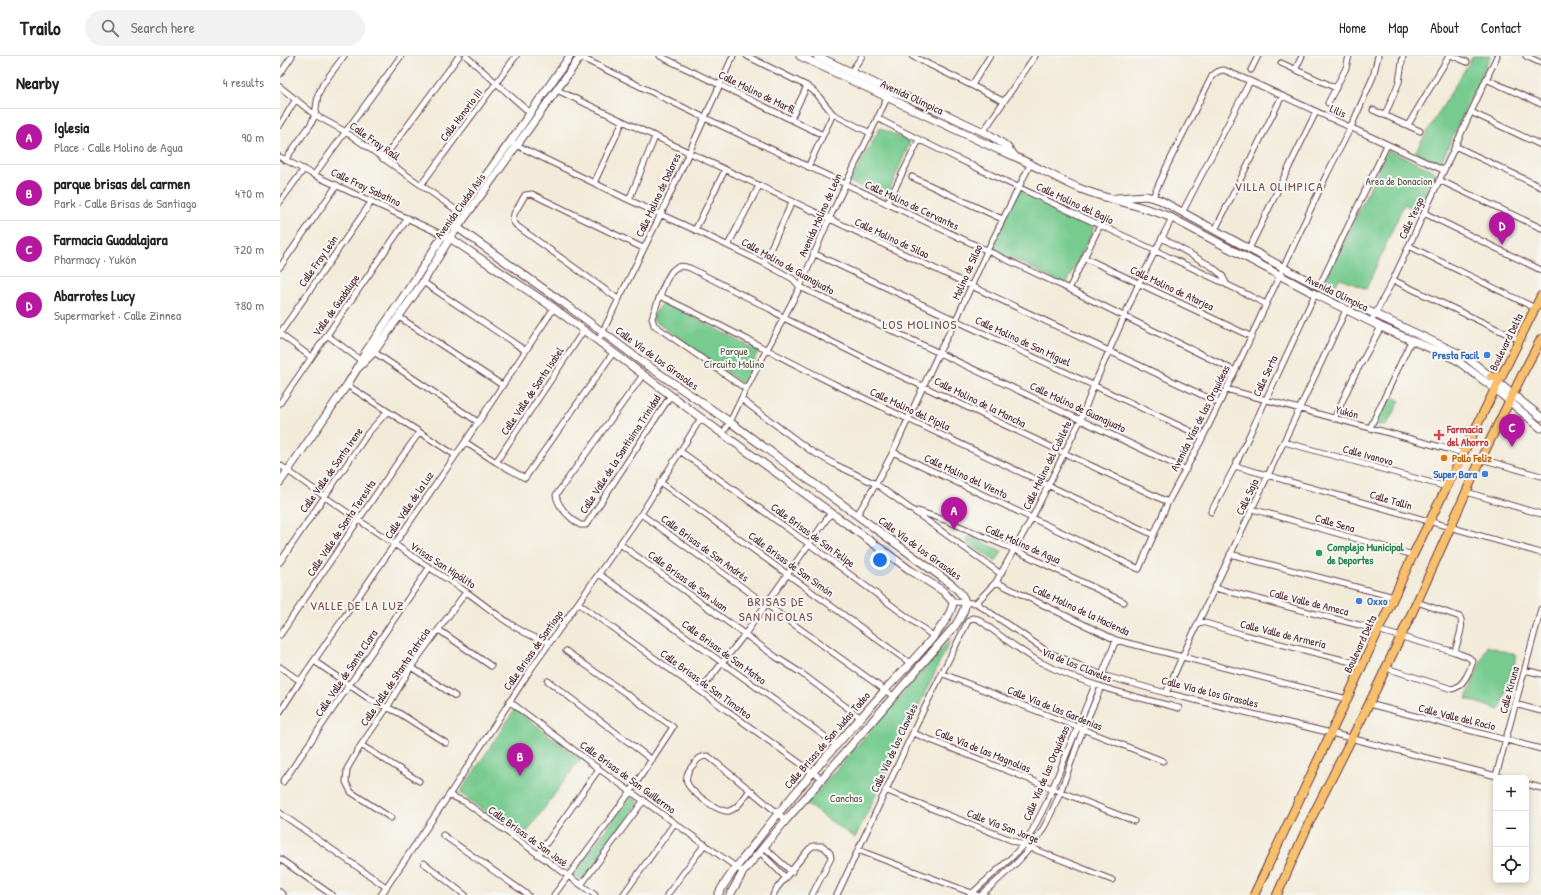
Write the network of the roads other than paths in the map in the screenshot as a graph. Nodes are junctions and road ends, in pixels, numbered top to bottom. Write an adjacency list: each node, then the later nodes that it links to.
1 (292, 56): 33 (street)
2 (344, 56): 55 (street)
3 (401, 56): 65 (street)
4 (459, 56): 78 (street)
5 (466, 56): 36 (street)
6 (516, 56): 36 (street, Calle Honorio III)
7 (570, 56): 53 (street, Avenida Ciudad Asís)
8 (581, 56): 42 (street, Avenida Ciudad Asís); 57 (street, Calle Molino de Cervantes)
9 (660, 56): 37 (street, Calle Molino de Marfil)
10 (733, 56): 37 (street, Calle Molino de Dolores)
11 (746, 56): 39 (street)
12 (800, 56): 45 (street, Avenida Olímpica)
13 (818, 56): 32 (street, Avenida Olímpica)
14 (862, 56): 32 (street)
15 (912, 56): 38 (street)
16 (990, 56): 38 (street)
17 (1035, 56): 47 (street)
18 (1258, 56): 30 (street)
19 (1302, 56): 31 (street)
20 (1349, 56): 41 (street)
21 (1378, 56): 63 (street, Avenida Vías de las Orquídeas)
22 (1403, 56): 56 (street)
23 (1449, 56): 62 (street)
24 (1453, 56): 27 (street)
25 (1497, 56): 34 (street, Calle Yesgo)
26 (1526, 56): 29 (street)
27 (1466, 62)
28 (1281, 63): 31 (street)
29 (1541, 63)
30 (1251, 70)
31 (1296, 70): 41 (street)
32 (850, 72): 43 (street, Avenida Olímpica)
33 (280, 74)
34 (1486, 79): 49 (street); 52 (street, Calle Yesgo)
35 (1250, 82): 44 (street, Lilis); 94 (street, Lilis); 102 (street)
36 (496, 84): 53 (street); 90 (street, Calle Honorio III)
37 (720, 85): 57 (street, Calle Molino de Dolores); 59 (street, Calle Molino de Marfil)
38 (972, 85): 47 (street)
39 (807, 86): 54 (street); 59 (street)
40 (280, 87): 46 (street, Calle Fray Raúl)
41 (1336, 88): 48 (street)
42 (557, 90): 60 (street, Calle Molino de Silao); 71 (street, Avenida Ciudad Asís)
43 (891, 91): 45 (street, Avenida Molino de León); 66 (street, Avenida Olímpica)
44 (1282, 96): 51 (street, Lilis); 113 (street)
45 (887, 98): 58 (street, Avenida Molino de León); 76 (street, Avenida Olímpica)
46 (296, 99): 55 (street, Calle Fray Raúl); 61 (street)
47 (1003, 101): 66 (street)
48 (1328, 103)
49 (1541, 104)
50 (1373, 110): 56 (street)
51 (1316, 112): 63 (street, Lilis); 119 (street)
52 (1471, 112): 73 (street); 74 (street, Calle Yesgo)
53 (530, 113): 71 (street, Avenida Ciudad Asís)
54 (833, 114): 67 (street); 68 (street)
55 (315, 115): 65 (street, Calle Fray Raúl); 77 (street)
56 (1386, 115): 62 (street)
57 (705, 118): 75 (street, Calle Molino de Dolores); 80 (street, Calle Molino de Cervantes)
58 (877, 118): 67 (street, Avenida Molino de León); 70 (street, Calle Molino del Bajío)
59 (791, 119): 68 (street, Calle Molino de Marfil)
60 (623, 121): 69 (street, Calle Molino de Silao); 87 (street)
61 (280, 125)
62 (1408, 125): 64 (street)
63 (1351, 127): 72 (street, Lilis); 126 (street, Avenida Vías de las Orquídeas)
64 (1420, 131)
65 (346, 132): 78 (street, Calle Fray Raúl); 84 (street)
66 (983, 132): 76 (street, Avenida Olímpica)
67 (870, 133): 88 (street, Avenida Molino de León)
68 (823, 135): 80 (street)
69 (655, 137): 75 (street, Calle Molino de Silao); 96 (street)
70 (918, 140): 92 (street, Calle Molino del Bajío); 100 (street)
71 (514, 144): 87 (street, Calle Molino de Guanajuato); 101 (street, Avenida Ciudad Asís); 109 (street, Avenida Ciudad Asís)
72 (1388, 145): 83 (street, Lilis); 135 (street)
73 (1541, 145)
74 (1455, 146): 83 (street, Calle Yesgo); 93 (street)
75 (689, 153): 82 (street, Calle Molino de Silao); 104 (street, Calle Molino de Dolores)
76 (1016, 157): 79 (street, Avenida Olímpica)
77 (283, 159): 81 (street, Calle Fray Sabatino)
78 (383, 159): 90 (street, Calle Fray Raúl)
79 (1030, 165): 92 (street, Molino de Silao); 95 (street, Avenida Olímpica)
80 (808, 167): 88 (street, Calle Molino de Cervantes)
81 (304, 170): 84 (street, Calle Fray Sabatino); 98 (street)
82 (725, 170): 91 (street, Calle Molino de Silao); 112 (street)
83 (1443, 170): 86 (street, Calle Yesgo)
84 (314, 175): 89 (street, Calle Fray Sabatino)
85 (912, 177): 108 (street)
86 (1439, 180): 103 (street, Calle Yesgo); 111 (street)
87 (594, 183): 96 (street, Calle Molino de Guanajuato)
88 (845, 184): 100 (street, Calle Molino de Cervantes); 107 (street, Avenida Molino de León)
89 (337, 185): 97 (street, Calle Fray Sabatino); 125 (street)
90 (421, 185): 101 (street, Calle Fray Raúl)
91 (759, 186): 99 (street, Calle Molino de Silao); 116 (street)
92 (1018, 187): 108 (street, Molino de Silao); 110 (street, Calle Molino del Bajío)
93 (1541, 187)
94 (1153, 197): 95 (street, Avenida Olímpica); 102 (street, Avenida Olímpica)
95 (1111, 199): 106 (street, Avenida Olímpica)
96 (629, 200): 104 (street, Calle Molino de Guanajuato)
97 (372, 201): 105 (street, Calle Fray Sabatino); 154 (street, Calle Fray León)
98 (280, 202)
99 (792, 202): 107 (street, Calle Molino de Silao); 124 (street)
100 (888, 204): 120 (street, Calle Molino de Cervantes)
101 (459, 212): 109 (street, Avenida Ciudad Asís)
102 (1182, 212): 113 (street, Avenida Olímpica)
103 (1424, 213): 117 (street, Calle Yesgo); 127 (street)
104 (660, 214): 112 (street, Calle Molino de Guanajuato); 118 (street, Calle Molino de Dolores)
105 (408, 218): 114 (street, Calle Fray Sabatino); 155 (street, Valle de Guadalupe)
106 (1172, 218): 115 (street, Calle Molino del Cubilete); 128 (street, Avenida Olímpica)
107 (829, 219): 122 (street, Avenida Molino de León); 133 (street, Calle Molino de Silao)
108 (1002, 219): 120 (street, Molino de Silao)
109 (454, 225): 114 (street, Avenida Ciudad Asís); 153 (street, Calle Vía de los Girasoles)
110 (1100, 225): 121 (street, Calle Molino del Bajío); 123 (street)
111 (1541, 228)
112 (695, 230): 116 (street, Calle Molino de Guanajuato)
113 (1215, 230): 119 (street, Avenida Olímpica)
114 (446, 236): 130 (street, Avenida Ciudad Asís); 142 (street, Calle Vía de los Girasoles); 168 (street, Avenida Ciudad Asís)
115 (1162, 238): 121 (street, Calle Molino del Cubilete); 132 (street)
116 (728, 245): 124 (street, Calle Molino de Guanajuato)
117 (1409, 246): 129 (street, Calle Yesgo); 143 (street)
118 (643, 248): 140 (street, Calle Molino de Dolores); 140 (street)
119 (1249, 249): 126 (street, Avenida Olímpica)
120 (987, 251): 133 (street, Molino de Silao); 136 (street, Calle Molino de Cervantes)
121 (1156, 251): 131 (street, Calle Molino del Cubilete); 132 (street, Calle Molino del Bajío)
122 (813, 253): 134 (street, Avenida Molino de León); 149 (street, Calle Molino de San Miguel)
123 (1085, 258): 131 (street, Calle Molino de Atarjea); 136 (street)
124 (764, 263): 134 (street, Calle Molino de Guanajuato)
125 (280, 267)
126 (1284, 268): 128 (street, Avenida Vías de las Orquídeas); 135 (street, Avenida Olímpica)
127 (1541, 270)
128 (1280, 276): 137 (street, Avenida Olímpica); 141 (street, Avenida Vías de las Orquídeas)
129 (1393, 280): 145 (street, Calle Yesgo); 158 (street)
130 (423, 282): 146 (street, Avenida Ciudad Asís); 162 (street)
131 (1139, 283): 147 (street, Calle Molino del Cubilete); 156 (street, Calle Molino de Atarjea)
132 (1227, 285): 141 (street, Calle Molino del Bajío)
133 (972, 286): 149 (street, Molino de Silao); 163 (street, Calle Molino de Silao)
134 (800, 287): 148 (street, Avenida Molino de León); 165 (street, Calle Molino de Guanajuato)
135 (1319, 287): 145 (street, Avenida Olímpica)
136 (1069, 289): 147 (street, Calle Molino de Cervantes)
137 (1314, 294): 144 (street, Avenida Olímpica); 182 (street, Calle Serta)
138 (660, 296): 148 (street, Calle Molino de la Mancha); 161 (street, Calle Molino del Pípila); 177 (street)
139 (1541, 296): 143 (main road, Boulevard Delta)
140 (618, 299): 153 (street, Calle Molino de Dolores)
141 (1266, 304): 156 (street, Avenida Vías de las Orquídeas)
142 (554, 308): 152 (street, Calle Vía de los Girasoles); 162 (street, Calle Valle de la Luz)
143 (1535, 308): 158 (main road, Boulevard Delta)
144 (1346, 310): 150 (street, Avenida Olímpica); 185 (street, Calle Saja)
145 (1374, 315): 150 (street, Calle Yesgo); 171 (street, Avenida Olímpica)
146 (399, 317): 164 (street, Avenida Ciudad Asís); 174 (street)
147 (1124, 317): 163 (street, Calle Molino del Cubilete); 169 (street, Calle Molino de Cervantes)
148 (784, 318): 161 (street, Avenida Molino de León); 176 (street, Calle Molino de la Mancha)
149 (956, 320): 165 (street, Molino de Silao); 175 (street, Calle Molino de San Miguel)
150 (1371, 322): 151 (street, Avenida Olímpica)
151 (1381, 327): 160 (street, Avenida Olímpica); 190 (street)
152 (584, 330): 159 (street, Calle Vía de los Girasoles); 207 (street, Calle Valle de Santa Isabel)
153 (603, 332): 159 (street, Calle Molino de Dolores); 193 (street, Calle Vía de los Girasoles)
154 (280, 334): 167 (street)
155 (327, 335): 167 (street, Valle de Guadalupe); 168 (street)
156 (1250, 336): 169 (street, Avenida Vías de las Orquídeas)
157 (1541, 339): 181 (main road)
158 (1520, 340): 172 (main road, Boulevard Delta)
159 (598, 341): 166 (street, Calle Vía de los Girasoles)
160 (1411, 341): 172 (street, Avenida Olímpica); 194 (street)
161 (767, 350): 177 (street, Avenida Molino de León); 191 (street, Calle Molino del Pípila)
162 (526, 351): 174 (street, Calle Valle de la Luz)
163 (1109, 351): 175 (street, Calle Molino del Cubilete); 184 (street, Calle Molino de Silao)
164 (374, 352): 168 (street, Avenida Ciudad Asís); 192 (street)
165 (939, 352): 176 (street, Molino de Silao); 189 (street, Calle Molino de Guanajuato)
166 (613, 353): 170 (street, Calle Vía de los Girasoles); 207 (street)
167 (311, 357): 183 (street, Valle de Guadalupe)
168 (363, 361): 173 (street, Avenida Ciudad Asís)
169 (1235, 371): 178 (street, Avenida Vías de las Orquídeas)
170 (644, 375): 179 (street, Calle Vía de los Girasoles); 179 (street, Calle Valle de la Santísima Trinidad)
171 (1491, 377): 172 (main road)
172 (1498, 383): 181 (street, Avenida Olímpica); 204 (main road, Boulevard Delta)
173 (347, 385): 186 (street); 211 (street, Avenida Ciudad Asís)
174 (502, 385): 192 (street, Calle Valle de la Luz)
175 (1094, 385): 189 (street, Calle Molino del Cubilete); 198 (street, Calle Molino de San Miguel)
176 (924, 386): 191 (street, Molino de Silao); 203 (street, Calle Molino de la Mancha)
177 (746, 389): 180 (street, Avenida Molino de León)
178 (1226, 390): 182 (street, Yukón); 184 (street, Avenida Vías de las Orquídeas)
179 (671, 395): 187 (street, Calle Vía de los Girasoles)
180 (741, 399): 193 (street, Avenida Molino de León); 216 (street, Calle Molino de Agua)
181 (1511, 399): 188 (street, Avenida Olímpica); 195 (street, Avenida Olímpica); 206 (main road)
182 (1265, 400): 185 (street, Yukón); 209 (street, Calle Serta)
183 (280, 403)
184 (1219, 404): 198 (street, Avenida Vías de las Orquídeas)
185 (1299, 409): 190 (street, Yukón); 200 (street, Calle Saja)
186 (387, 412): 197 (street); 220 (street, Calle Valle de Santa Irene)
187 (701, 418): 196 (street, Calle Vía de los Girasoles); 201 (street, Calle Brisas de Santiago)
188 (1541, 418)
189 (1081, 419): 203 (street, Calle Molino del Cubilete); 210 (street, Calle Molino de Guanajuato)
190 (1334, 419): 194 (street, Yukón)
191 (909, 420): 202 (street, Molino de Silao); 217 (street, Calle Molino del Pípila)
192 (478, 422): 199 (street, Calle Valle de la Luz)
193 (730, 422): 196 (street, Avenida Molino de León); 228 (street, Calle Vía de los Girasoles)
194 (1370, 428): 204 (street, Yukón)
195 (1541, 428)
196 (723, 432): 224 (street, Calle Vía de los Girasoles)
197 (420, 433): 205 (street); 230 (street, Calle Valle de Santa Teresita)
198 (1203, 437): 210 (street, Avenida Vías de las Orquídeas)
199 (464, 442): 205 (street, Calle Valle de la Luz); 207 (street)
200 (1284, 442): 212 (street, Calle Saja); 218 (street, Calle Ivanovo)
201 (680, 451): 215 (street, Calle Brisas de Santiago); 235 (street, Calle Brisas de San Felipe)
202 (893, 452): 216 (street, Molino de Silao); 229 (street, Calle Molino del Viento)
203 (1065, 453): 217 (street, Calle Molino del Cubilete); 221 (street, Calle Molino de la Mancha)
204 (1463, 453): 218 (main road, Boulevard Delta)
205 (455, 455): 236 (street, Calle Valle de la Luz)
206 (1481, 459): 213 (street); 219 (main road)
207 (496, 462)
208 (280, 465): 211 (street, Vrisas San Hipólito)
209 (1235, 466): 212 (street, Calle Tallín); 225 (street, Calle Serta)
210 (1186, 470): 221 (street, Avenida Vías de las Orquídeas)
211 (288, 471): 214 (street, Avenida Ciudad Asís); 220 (street, Vrisas San Hipólito)
212 (1268, 476): 223 (street, Calle Saja); 231 (street, Calle Tallín)
213 (1541, 476)
214 (280, 482)
215 (660, 482): 226 (street, Calle Brisas de Santiago); 245 (street, Calle Brisas de San Simón)
216 (876, 484): 222 (street, Calle Molino de Agua); 228 (street, Molino de Silao)
217 (1048, 485): 229 (street, Calle Molino del Cubilete); 233 (street, Calle Molino del Pípila)
218 (1447, 487): 231 (main road, Boulevard Delta)
219 (1466, 492): 227 (street); 232 (main road)
220 (324, 497): 230 (street, Vrisas San Hipólito); 241 (street, Calle Valle de Santa Irene)
221 (1168, 502): 233 (street, Avenida Vías de las Orquídeas)
222 (913, 509): 237 (street, Calle Molino de Agua); 246 (street, Calle Molino de Agua)
223 (1252, 510): 239 (street, Calle Saja); 240 (street, Calle Sena)
224 (831, 512): 235 (street); 251 (street, Calle Vía de los Girasoles)
225 (1211, 512)
226 (641, 514): 234 (street, Calle Brisas de Santiago); 256 (street, Calle Brisas de San Andrés)
227 (1541, 514)
228 (857, 515): 255 (street, Calle Vía de los Girasoles)
229 (1032, 518): 237 (street, Calle Molino del Cubilete); 243 (street, Calle Molino del Viento)
230 (359, 520): 236 (street, Vrisas San Hipólito); 264 (street, Calle Valle de Santa Teresita)
231 (1431, 522): 232 (street, Calle Tallín); 240 (main road, Boulevard Delta)
232 (1451, 527): 238 (street, Calle Tallín); 253 (main road)
233 (1154, 535): 243 (street, Avenida Vías de las Orquídeas)
234 (620, 544): 244 (street, Calle Brisas de Santiago); 263 (street, Calle Brisas de San Juan)
235 (809, 544): 245 (street); 265 (street, Calle Brisas de San Felipe)
236 (394, 545): 242 (street, Vrisas San Hipólito); 272 (street, Calle Valle de la Luz)
237 (1015, 550): 246 (street, Calle Molino del Cubilete); 252 (street, Calle Molino de Agua)
238 (1541, 553)
239 (1230, 554): 248 (street, Calle Saja); 250 (street)
240 (1414, 555): 250 (main road, Boulevard Delta)
241 (280, 562)
242 (429, 568): 249 (street, Vrisas San Hipólito); 287 (street, Calle Valle de Santa Clara)
243 (1139, 569)
244 (599, 574): 254 (street, Calle Brisas de Santiago); 273 (street, Calle Brisas de San Mateo)
245 (787, 574): 256 (street); 274 (street, Calle Brisas de San Simón)
246 (1001, 574): 247 (street, Calle Molino del Cubilete)
247 (996, 582): 257 (street, Calle Molino del Cubilete); 267 (street, Calle Molino de la Hacienda)
248 (1214, 588): 260 (street, Calle Saja); 262 (street, Calle Valle de Ameca)
249 (466, 592): 261 (street, Calle Valle de Stanta Patricia); 268 (street, Vrisas San Hipólito)
250 (1394, 597): 262 (main road, Boulevard Delta)
251 (953, 602): 255 (street); 265 (street, Calle Brisas de San Judas Tadeo)
252 (1124, 602)
253 (1417, 602): 266 (main road); 270 (street)
254 (578, 603): 268 (street, Calle Brisas de Santiago); 290 (street, Calle Brisas de San Timoteo)
255 (965, 603): 257 (street, Calle Vía de los Girasoles); 293 (street, Calle Brisas de San Judas Tadeo)
256 (765, 604): 263 (street); 289 (street, Calle Brisas de San Andrés)
257 (976, 604): 283 (street, Calle Vía de los Girasoles)
258 (1541, 609): 280 (street, Calle Kiruna)
259 (978, 619): 281 (street, Calle Vía de los Claveles); 286 (street, Vía de los Claveles)
260 (1199, 621): 271 (street, Calle Saja); 275 (street, Calle Valle de Armería)
261 (439, 630): 276 (street); 278 (street, Calle Valle de Stanta Patricia)
262 (1379, 631): 266 (street, Calle Valle de Ameca); 275 (main road, Boulevard Delta)
263 (745, 634): 273 (street); 302 (street, Calle Brisas de San Juan)
264 (280, 635)
265 (933, 636): 274 (street, Calle Brisas de San Judas Tadeo)
266 (1400, 637): 270 (street, Calle Valle de Ameca); 279 (main road)
267 (1116, 640): 271 (street, Calle Molino de la Hacienda); 283 (street)
268 (550, 642): 295 (street, Calle Brisas de Santiago)
269 (566, 651): 313 (street)
270 (1455, 652): 279 (street, Calle Valle de Ameca)
271 (1182, 657): 291 (street, Calle Saja); 294 (street)
272 (314, 661): 284 (street, Calle Valle de la Luz); 287 (street)
273 (722, 663): 290 (street); 311 (street, Calle Brisas de San Mateo)
274 (910, 663): 289 (street, Calle Brisas de San Judas Tadeo)
275 (1363, 665): 294 (main road, Boulevard Delta)
276 (491, 666)
277 (280, 667): 284 (street)
278 (411, 667): 292 (street); 298 (street, Calle Valle de Stanta Patricia)
279 (1386, 668): 296 (main road)
280 (1525, 670): 282 (street); 297 (street, Calle Kiruna)
281 (941, 673): 303 (street, Calle Vía de las Gardenias); 305 (street, Calle Vía de los Claveles)
282 (1541, 674)
283 (1102, 675): 291 (street, Calle Vía de los Girasoles)
284 (300, 681): 301 (street, Calle Valle de la Luz)
285 (548, 681): 313 (street)
286 (1095, 685): 288 (street, Vía de los Claveles); 303 (street, Calle Vía de las Orquídeas)
287 (348, 686): 298 (street); 321 (street, Calle Valle de Santa Clara)
288 (1101, 687): 299 (street, Vía de los Claveles); 304 (street, Calle Vía de las Orquídeas)
289 (886, 690): 293 (street, Calle Brisas de San Andrés); 302 (street, Calle Brisas de San Judas Tadeo)
290 (700, 691): 316 (street, Calle Brisas de San Timoteo)
291 (1166, 693): 306 (street, Calle Vía de los Girasoles)
292 (455, 696)
293 (894, 696): 319 (street, Calle Brisas de San Judas Tadeo)
294 (1347, 698): 306 (main road, Boulevard Delta)
295 (509, 701): 315 (street, Calle Brisas de San Guillermo); 329 (street, Calle Brisas de Santiago)
296 (1369, 704): 307 (main road); 308 (street, Calle Valle del Rocío)
297 (1515, 704): 300 (street); 308 (street, Calle Kiruna)
298 (388, 708): 309 (street); 310 (street, Calle Valle de Stanta Patricia)
299 (1179, 708)
300 (1541, 711)
301 (280, 712)
302 (861, 718): 311 (street, Calle Brisas de San Judas Tadeo)
303 (1077, 728): 304 (street, Calle Vía de las Gardenias); 323 (street, Calle Vía de las Orquídeas)
304 (1083, 730): 314 (street, Calle Vía de las Gardenias); 327 (street, Calle Vía de las Orquídeas)
305 (913, 733): 323 (street, Calle Vía de las Magnolias); 326 (street, Calle Vía de los Claveles)
306 (1330, 733): 307 (street, Calle Vía de los Girasoles); 373 (main road, Boulevard Delta)
307 (1351, 738): 317 (street, Calle Vía de los Girasoles); 374 (main road)
308 (1506, 740): 312 (street, Calle Valle del Rocío); 318 (street, Calle Kiruna)
309 (446, 743)
310 (362, 745): 320 (street); 335 (street, Calle Valle de Stanta Patricia)
311 (837, 745): 316 (street, Calle Brisas de San Judas Tadeo)
312 (1541, 749)
313 (652, 760): 328 (street)
314 (1163, 761)
315 (599, 769): 328 (street, Calle Brisas de San Guillermo); 345 (street)
316 (814, 772): 319 (street, Calle Brisas de San Timoteo); 330 (street, Calle Brisas de San Judas Tadeo)
317 (1493, 775)
318 (1496, 775)
319 (822, 779): 332 (street, Calle Brisas de San Judas Tadeo)
320 (419, 781)
321 (283, 782)
322 (1529, 785): 324 (street)
323 (1053, 788): 327 (street, Calle Vía de las Magnolias); 341 (street, Calle Vía de las Orquídeas)
324 (1541, 788)
325 (750, 790): 325 (street); 334 (street)
326 (886, 790): 341 (street, Calle Vía San Jorge); 344 (street, Calle Vía de los Claveles)
327 (1060, 790): 337 (street, Calle Vía de las Magnolias); 342 (street, Calle Vía de las Orquídeas)
328 (631, 791): 331 (street, Calle Brisas de San Guillermo); 351 (street)
329 (449, 795): 345 (street, Calle Brisas de San José); 355 (street, Calle Brisas de Santiago)
330 (791, 798): 332 (street); 334 (street, Calle Brisas de San Judas Tadeo)
331 (644, 800): 338 (street, Calle Brisas de San Guillermo); 354 (street)
332 (799, 805): 336 (street, Calle Brisas de San Judas Tadeo)
333 (280, 813): 355 (street)
334 (778, 813): 336 (street); 348 (street, Calle Brisas de San Judas Tadeo)
335 (391, 818)
336 (786, 820): 343 (street, Calle Brisas de San Judas Tadeo)
337 (1134, 821)
338 (674, 824): 340 (street, Calle Brisas de San Guillermo); 365 (street)
339 (443, 834): 362 (street)
340 (705, 844): 348 (street, Calle Brisas de San Guillermo); 366 (street)
341 (1024, 845): 342 (street, Calle Vía San Jorge); 357 (street, Calle Vía de las Orquídeas)
342 (1030, 847): 353 (street, Calle Vía San Jorge); 372 (street, Calle Vía de las Orquídeas)
343 (763, 850): 349 (street, Calle Brisas de San Judas Tadeo); 350 (street); 352 (street)
344 (858, 850): 357 (street); 371 (street, Calle Vía de los Claveles)
345 (538, 855): 351 (street, Calle Brisas de San José)
346 (280, 859): 359 (street)
347 (424, 863): 361 (street)
348 (736, 867): 349 (street, Calle Brisas de San Guillermo); 367 (street, Calle Brisas de San Judas Tadeo)
349 (743, 872): 368 (street, Calle Brisas de San Judas Tadeo)
350 (792, 872): 352 (street); 370 (street)
351 (568, 877): 354 (street, Calle Brisas de San José); 363 (street)
352 (786, 878): 369 (street)
353 (1112, 880)
354 (581, 885): 364 (street, Calle Brisas de San José)
355 (386, 887): 360 (street, Calle Brisas de Santiago)
356 (280, 892): 358 (street)
357 (973, 894)
358 (283, 895)
359 (332, 895)
360 (381, 895)
361 (465, 895)
362 (528, 895)
363 (554, 895)
364 (595, 895)
365 (623, 895)
366 (667, 895)
367 (718, 895)
368 (730, 895)
369 (773, 895)
370 (812, 895)
371 (837, 895)
372 (981, 895)
373 (1254, 895)
374 (1277, 895)

